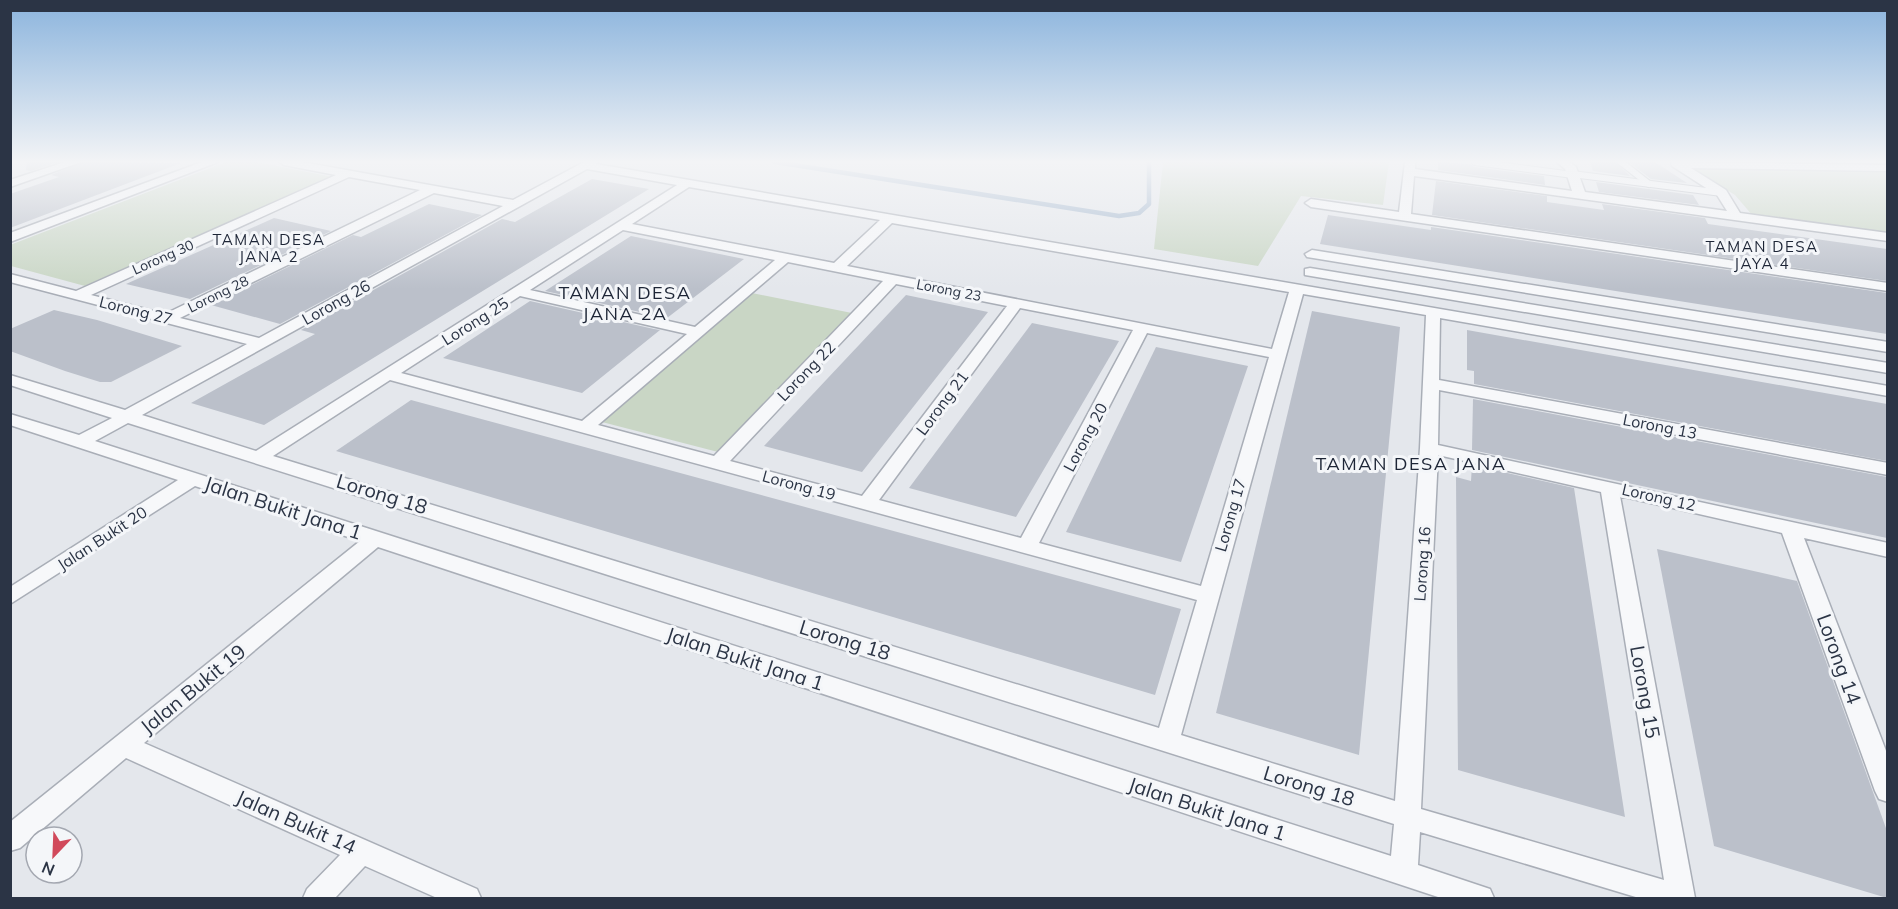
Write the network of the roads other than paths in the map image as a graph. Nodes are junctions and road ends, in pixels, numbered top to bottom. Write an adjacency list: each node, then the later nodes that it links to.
1 (99, 204): 16 (street)
2 (279, 204): 26 (street, Lorong 30)
3 (400, 204): 29 (street, Lorong 28)
4 (515, 204): 32 (street, Lorong 26)
5 (656, 204): 14 (street, Lorong 25)
6 (812, 204): 13 (street)
7 (1321, 204): 11 (street)
8 (1406, 204): 11 (street)
9 (1643, 204): 12 (street)
10 (1728, 204): 12 (street)
11 (1405, 217): 23 (street)
12 (1736, 217): 15 (street)
13 (890, 218): 19 (street); 24 (street)
14 (623, 226): 18 (street, Lorong 23); 25 (street, Lorong 25)
15 (1887, 237)
16 (10, 238)
17 (1312, 254): 33 (street)
18 (785, 258): 19 (street, Lorong 23); 31 (street)
19 (837, 268): 22 (street, Lorong 23)
20 (1310, 272): 35 (street)
21 (10, 278): 26 (street, Lorong 27)
22 (893, 279): 27 (street, Lorong 23); 46 (street, Lorong 22)
23 (1887, 287)
24 (1297, 289): 28 (street); 34 (street, Lorong 17)
25 (520, 292): 31 (street); 36 (street, Lorong 25)
26 (78, 295): 29 (street, Lorong 27)
27 (1017, 303): 30 (street, Lorong 23); 50 (street, Lorong 21)
28 (1433, 313): 38 (street, Lorong 16); 39 (street)
29 (168, 318): 32 (street, Lorong 27)
30 (1142, 328): 34 (street, Lorong 23); 53 (street, Lorong 20)
31 (699, 332): 42 (street)
32 (261, 343): 40 (street, Lorong 26)
33 (1887, 347)
34 (1276, 354): 55 (street, Lorong 17)
35 (1887, 368)
36 (390, 375): 42 (street, Lorong 19); 45 (street, Lorong 25)
37 (10, 380): 40 (street, Lorong 18)
38 (1432, 384): 44 (street, Lorong 16); 47 (street, Lorong 13)
39 (1887, 391)
40 (128, 416): 43 (street, Lorong 26); 45 (street, Lorong 18)
41 (10, 419): 43 (street, Jalan Bukit Jana 1)
42 (586, 427): 46 (street, Lorong 19)
43 (80, 442): 48 (street, Jalan Bukit Jana 1)
44 (1429, 448): 49 (street, Lorong 12); 60 (street, Lorong 16)
45 (260, 456): 57 (street, Lorong 18)
46 (718, 463): 50 (street, Lorong 19)
47 (1887, 469)
48 (193, 478): 52 (street, Jalan Bukit Jana 1); 56 (street, Jalan Bukit 20)
49 (1609, 486): 51 (street, Lorong 12); 67 (street, Lorong 15)
50 (867, 503): 53 (street, Lorong 19)
51 (1790, 527): 54 (street, Lorong 12); 59 (street, Lorong 14)
52 (376, 538): 58 (street, Jalan Bukit 19); 63 (street, Jalan Bukit Jana 1)
53 (1027, 546): 55 (street, Lorong 19)
54 (1887, 550)
55 (1207, 595): 57 (street, Lorong 17)
56 (10, 597)
57 (1167, 741): 60 (street, Lorong 18)
58 (124, 746): 61 (street, Jalan Bukit 19); 62 (street, Jalan Bukit 14)
59 (1887, 791)
60 (1406, 816): 63 (street, Lorong 16); 67 (street, Lorong 18)
61 (10, 839)
62 (361, 851): 64 (street); 65 (street, Jalan Bukit 14)
63 (1404, 874): 66 (street, Jalan Bukit Jana 1)
64 (317, 898)
65 (467, 898)
66 (1480, 898)
67 (1681, 898)

